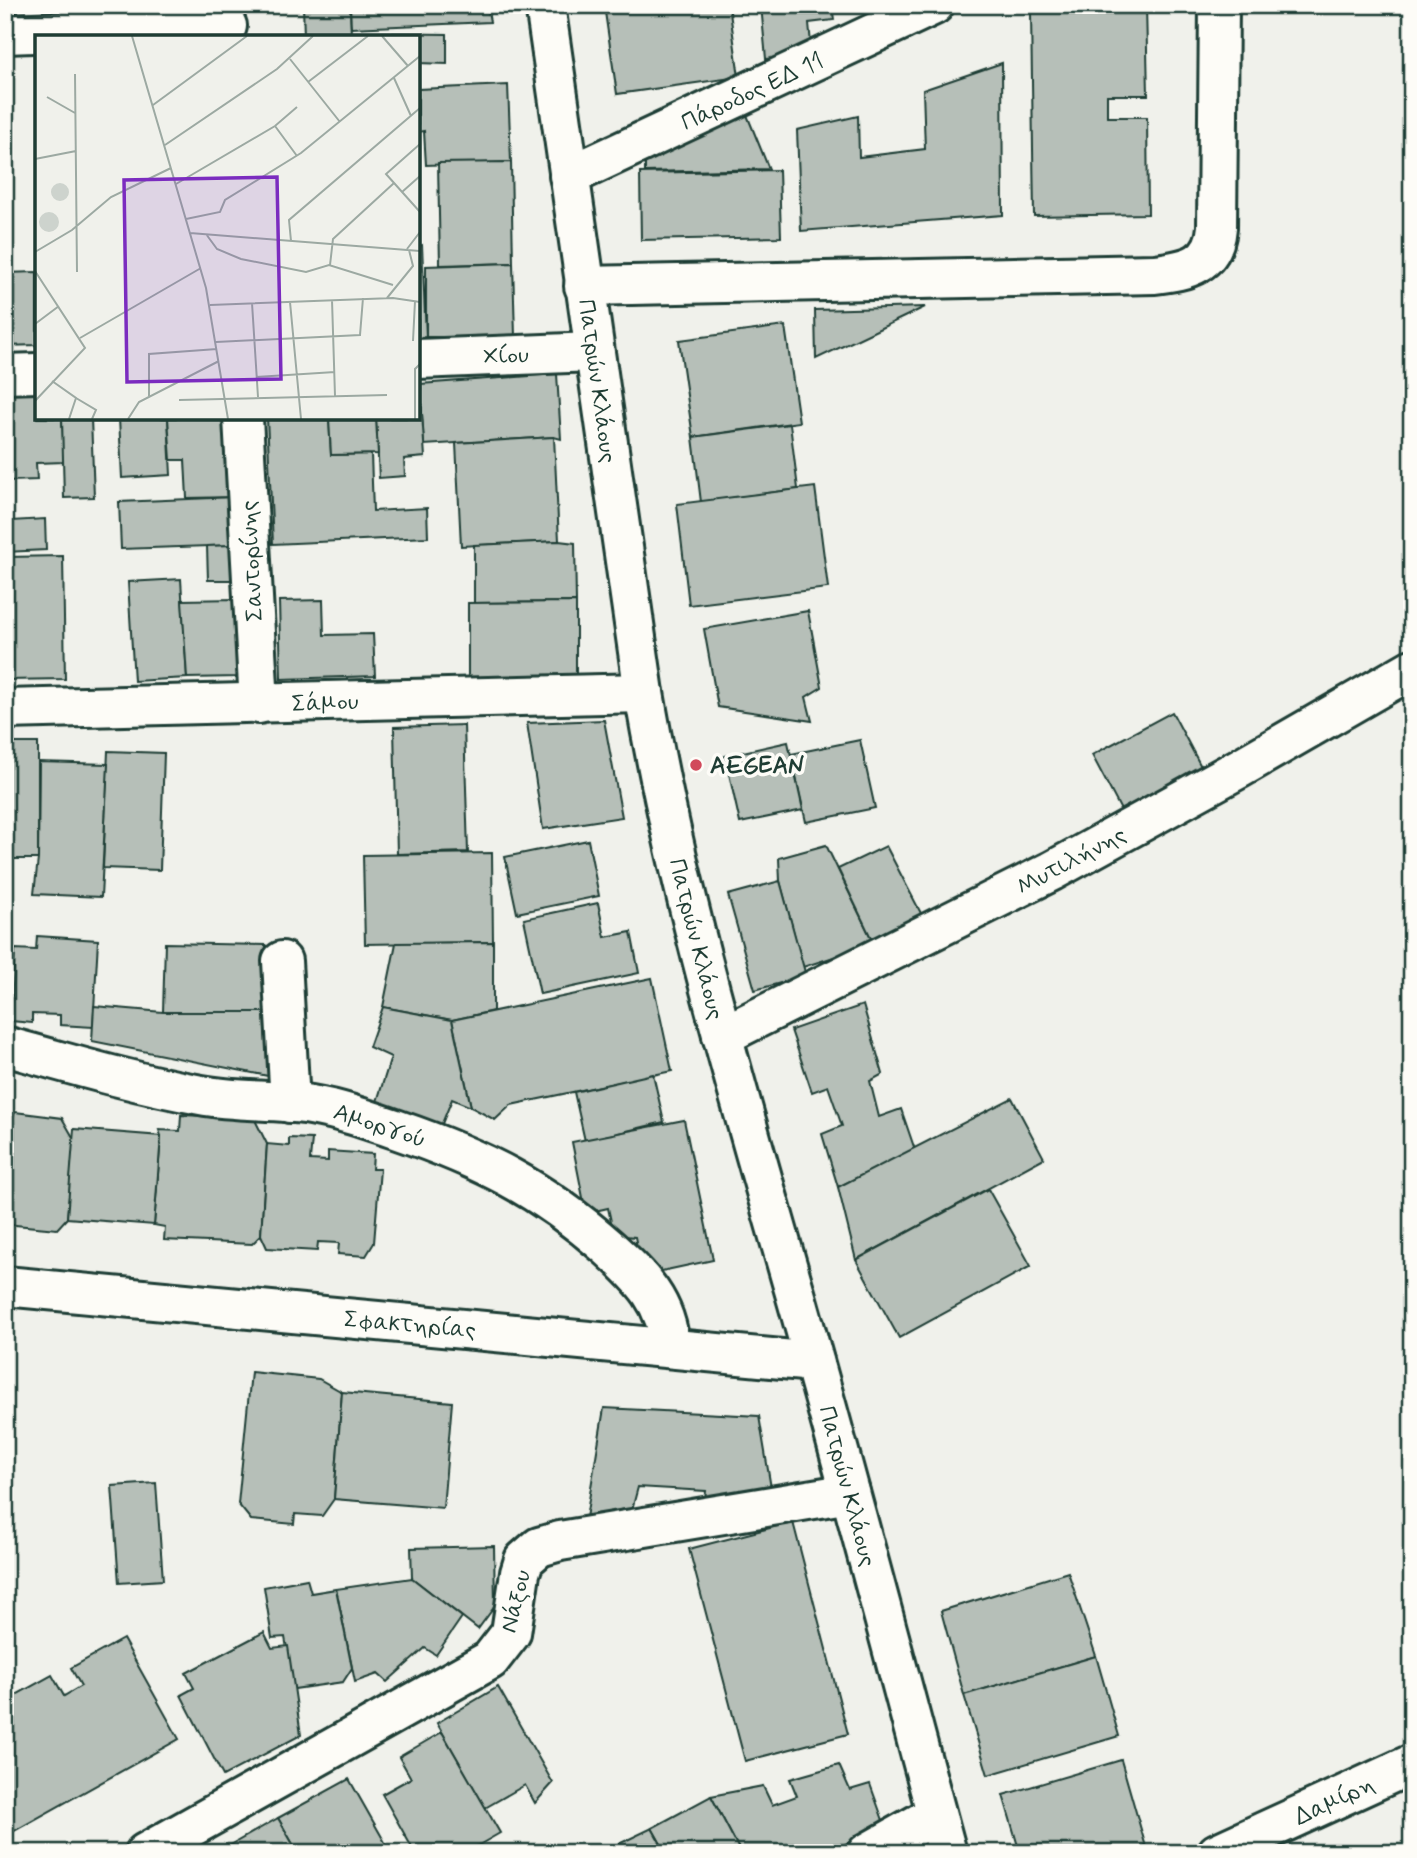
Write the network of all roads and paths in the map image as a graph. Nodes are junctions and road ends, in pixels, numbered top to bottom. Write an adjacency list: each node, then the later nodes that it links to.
1 (545, 5): 6 (street, Πατρών Κλάους)
2 (934, 5): 6 (street, Πάροδος ΕΔ 11)
3 (1219, 5): 7 (street)
4 (227, 23): 5 (street)
5 (5, 34)
6 (569, 176): 7 (street, Πατρών Κλάους)
7 (584, 286): 8 (street, Πατρών Κλάους)
8 (594, 352): 9 (street, Χίου); 14 (street, Πατρών Κλάους)
9 (420, 359)
10 (35, 373): 11 (street)
11 (5, 374)
12 (243, 420): 15 (street, Σαντορίνης)
13 (1412, 669): 18 (street, Μυτιλήνης)
14 (644, 693): 15 (street, Σάμου); 18 (street, Πατρών Κλάους)
15 (259, 704): 16 (street, Σάμου)
16 (5, 709)
17 (282, 961): 20 (street)
18 (722, 1036): 23 (street, Πατρών Κλάους)
19 (5, 1046): 20 (street, Αμοργού)
20 (290, 1103): 22 (street, Αμοργού)
21 (5, 1286): 22 (street, Σφακτηρίας)
22 (670, 1348): 23 (street, Σφακτηρίας)
23 (814, 1362): 24 (street, Πατρών Κλάους)
24 (850, 1493): 26 (street, Πατρών Κλάους); 27 (street, Νάξου)
25 (1412, 1764): 30 (street, Δαμίρη)
26 (936, 1814): 28 (street); 29 (street, Πατρών Κλάους)
27 (145, 1853)
28 (867, 1853)
29 (947, 1853)
30 (1217, 1853)

